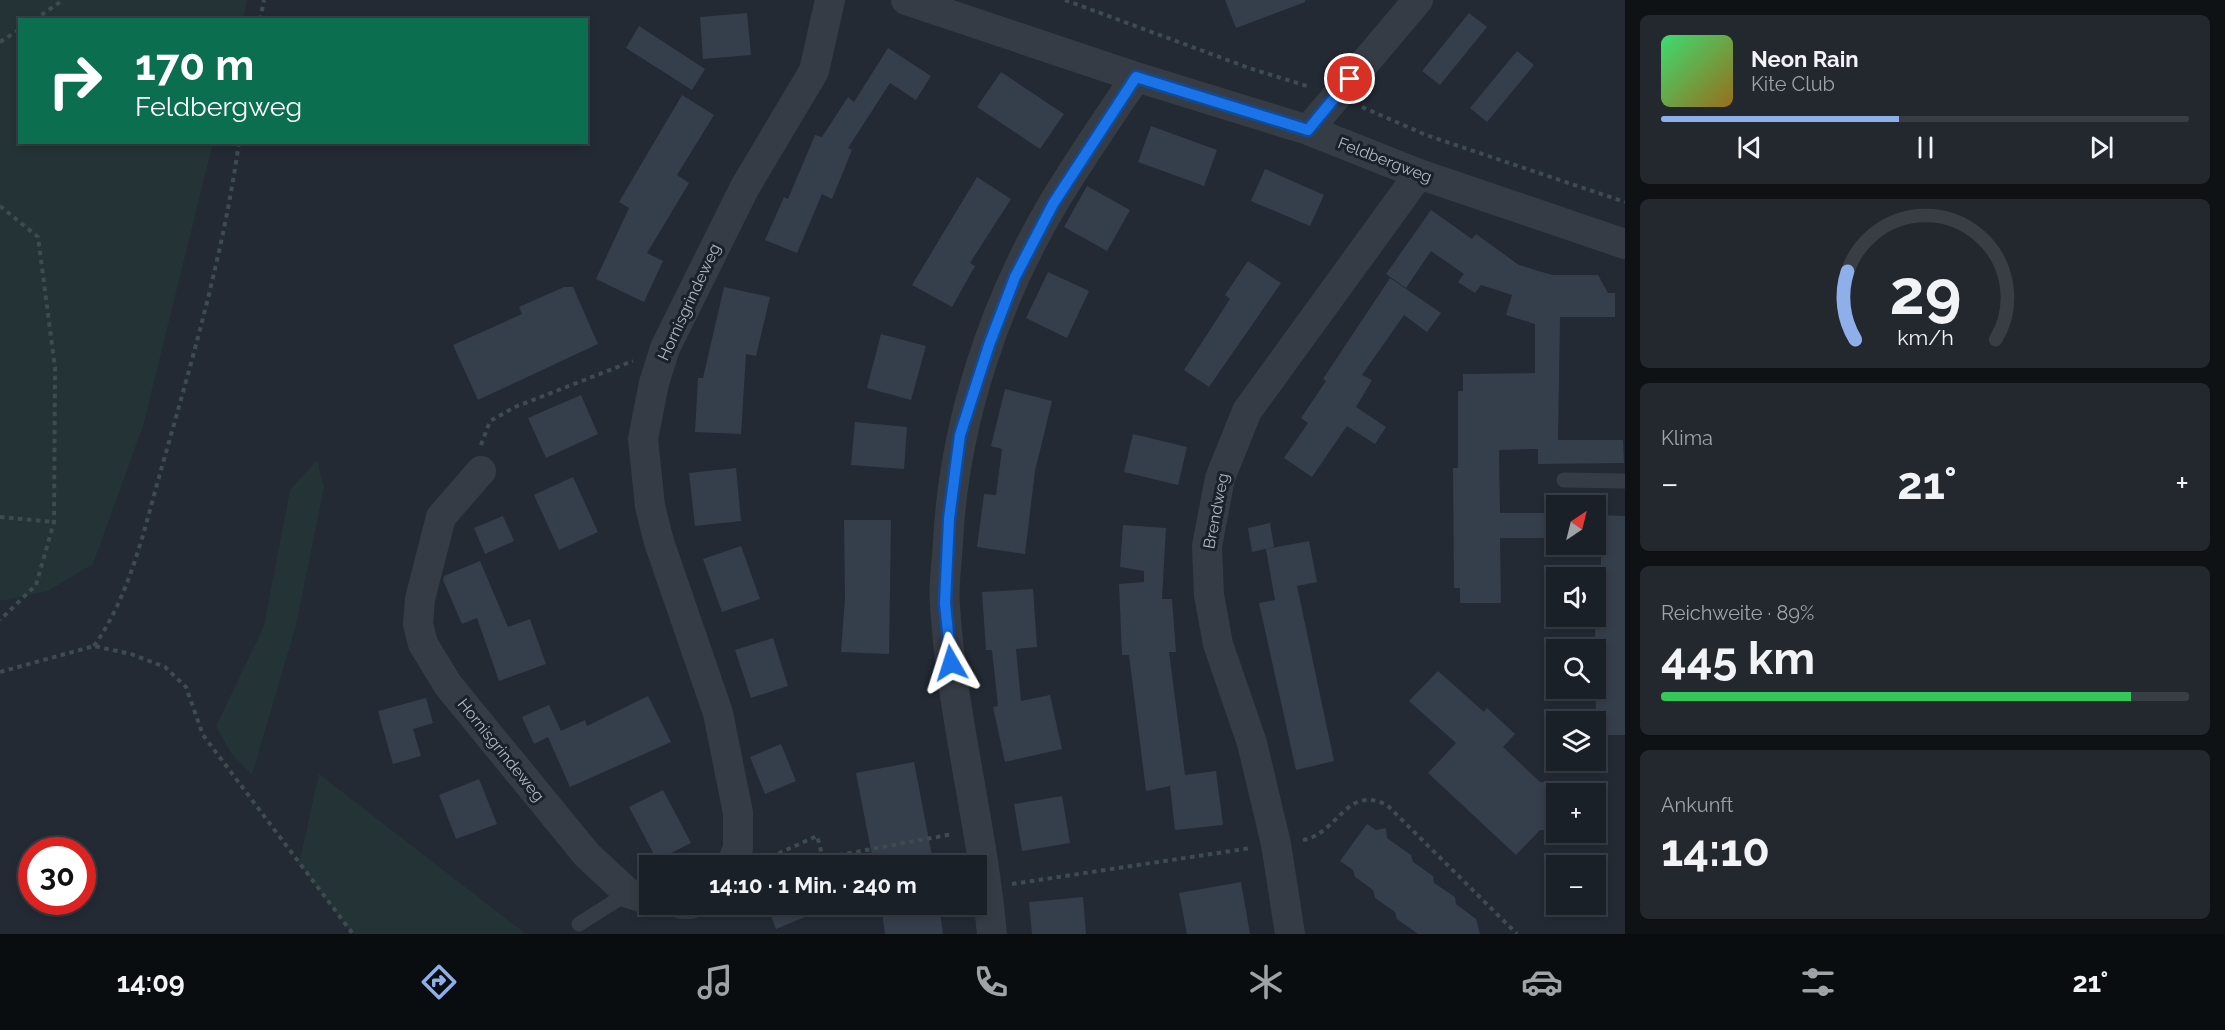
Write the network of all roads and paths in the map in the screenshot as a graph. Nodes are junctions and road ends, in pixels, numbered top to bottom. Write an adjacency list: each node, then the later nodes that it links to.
1 (63, 0): 6 (path)
2 (264, 0): 7 (path)
3 (830, 0): 16 (street, Hornisgrindeweg)
4 (906, 0): 10 (street, Feldbergweg)
5 (1418, 0): 11 (street)
6 (37, 18)
7 (260, 18)
8 (18, 30): 9 (path)
9 (0, 42)
10 (1136, 77): 11 (street, Feldbergweg); 25 (street)
11 (1308, 130): 13 (street, Feldbergweg)
12 (239, 144): 23 (path)
13 (1419, 174): 15 (street, Feldbergweg); 26 (street, Brendweg)
14 (0, 206): 21 (path)
15 (1625, 244)
16 (665, 348): 17 (path); 27 (street, Hornisgrindeweg)
17 (481, 471): 32 (street, Hornisgrindeweg)
18 (1564, 480): 19 (lane)
19 (1625, 481)
20 (0, 517): 21 (path)
21 (54, 522): 22 (path)
22 (0, 620)
23 (94, 646): 24 (path); 34 (path)
24 (0, 672)
25 (977, 830): 30 (path); 31 (street)
26 (1276, 844): 31 (path); 36 (street, Brendweg); 37 (path)
27 (735, 855)
28 (775, 855): 29 (path)
29 (822, 855)
30 (840, 855)
31 (988, 888): 35 (street)
32 (639, 896): 33 (lane)
33 (579, 924)
34 (353, 934)
35 (992, 934)
36 (1290, 934)
37 (1517, 934)

